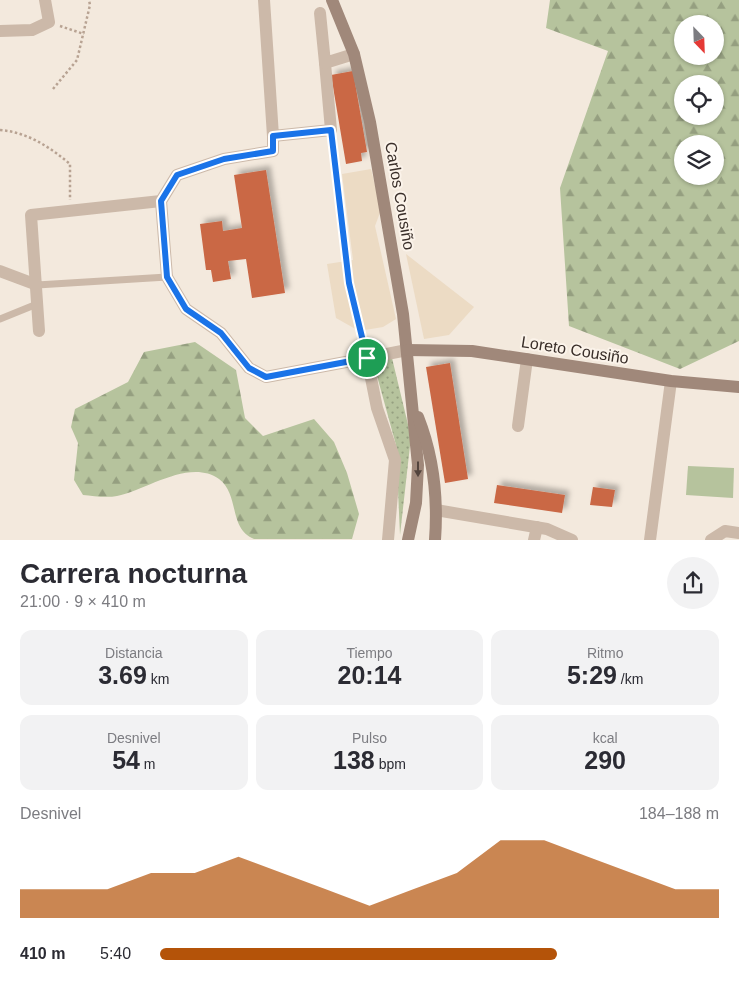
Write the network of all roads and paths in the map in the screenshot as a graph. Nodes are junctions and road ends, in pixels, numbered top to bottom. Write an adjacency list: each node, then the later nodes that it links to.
1 (45, 0): 6 (street)
2 (89, 0): 8 (path)
3 (264, 0): 14 (street)
4 (332, 0): 9 (main road, Carlos Cousiño)
5 (320, 13): 10 (street)
6 (49, 22): 7 (street); 8 (path)
7 (0, 31)
8 (84, 34): 11 (path)
9 (354, 54): 10 (street); 24 (main road, Carlos Cousiño)
10 (325, 63): 13 (street)
11 (53, 89)
12 (0, 130): 16 (path)
13 (331, 130): 14 (street); 19 (lane)
14 (273, 136): 15 (street)
15 (161, 201): 16 (street); 18 (street)
16 (70, 211): 20 (street)
17 (0, 271): 20 (street)
18 (167, 277): 20 (lane); 25 (street)
19 (349, 283): 25 (path)
20 (36, 285): 21 (street)
21 (37, 304): 22 (lane); 23 (street)
22 (0, 319)
23 (38, 331)
24 (406, 350): 25 (street); 26 (main road, Loreto Cousiño); 29 (main road, Carlos Cousiño)
25 (367, 358): 34 (street)
26 (527, 359): 27 (main road, Loreto Cousiño); 30 (street)
27 (671, 381): 28 (main road, Loreto Cousiño); 39 (street)
28 (739, 387)
29 (412, 404): 31 (main road, Carlos Cousiño); 35 (main road, Carlos Cousiño, one-way to 35)
30 (518, 426)
31 (436, 510): 32 (street); 36 (main road, Carlos Cousiño)
32 (537, 527): 37 (street); 38 (street)
33 (739, 533): 40 (street)
34 (388, 540)
35 (408, 540)
36 (435, 540)
37 (534, 540)
38 (572, 540)
39 (650, 540)
40 (711, 540)

